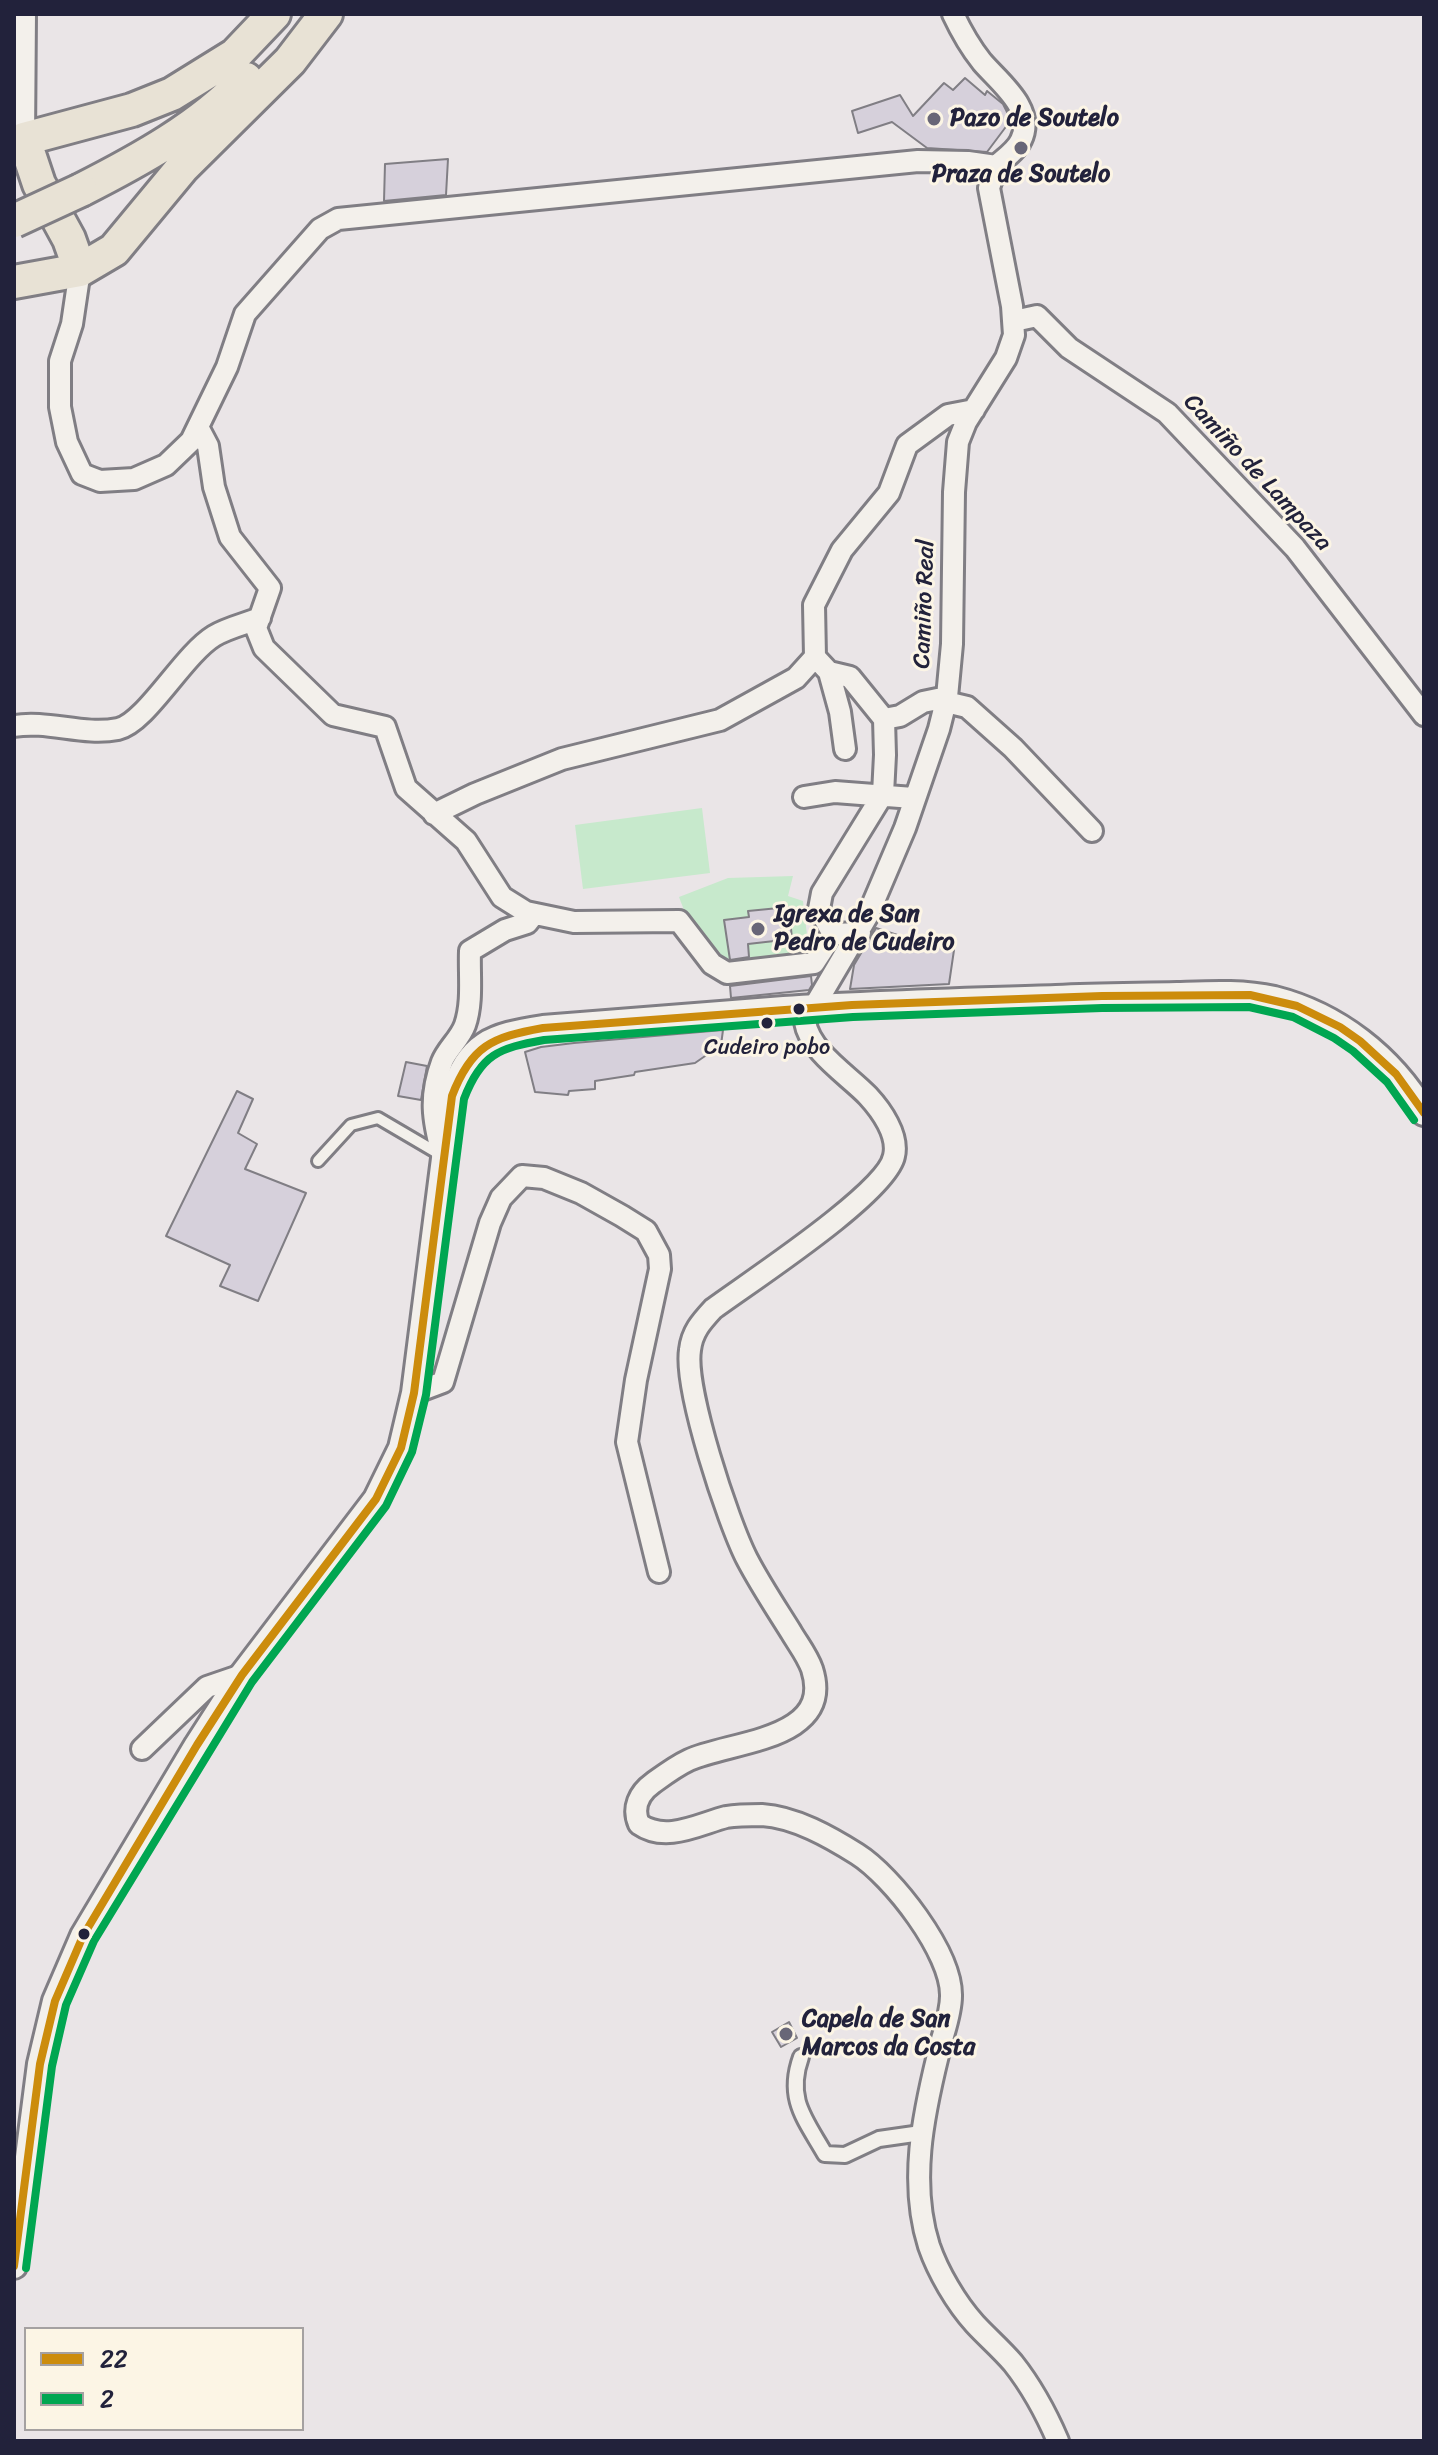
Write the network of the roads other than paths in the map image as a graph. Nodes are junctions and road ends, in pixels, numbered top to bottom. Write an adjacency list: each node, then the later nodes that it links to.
1 (25, 14): 6 (street)
2 (274, 14): 6 (highway)
3 (304, 14): 8 (highway, bridge)
4 (326, 14): 9 (highway)
5 (953, 14): 7 (street)
6 (19, 136): 9 (highway)
7 (996, 166): 11 (street); 13 (street)
8 (14, 221)
9 (80, 270): 10 (highway); 13 (street)
10 (14, 282)
11 (1014, 321): 12 (street, Camiño Real); 19 (street, Camiño de Lampaza)
12 (974, 410): 15 (street); 16 (street, Camiño Real)
13 (198, 427): 14 (street)
14 (260, 618): 20 (street); 25 (street)
15 (822, 665): 17 (street); 18 (street); 25 (street)
16 (946, 700): 18 (street); 24 (street, Camiño Real); 26 (street)
17 (840, 712): 18 (street); 21 (street)
18 (879, 713): 22 (street)
19 (1424, 715)
20 (14, 726)
21 (845, 749)
22 (883, 794): 23 (street); 24 (street); 29 (street)
23 (804, 797)
24 (913, 798): 28 (street, Camiño Real)
25 (434, 814): 27 (street)
26 (1092, 831)
27 (534, 914): 29 (street); 32 (street)
28 (860, 933): 29 (street); 30 (street, Camiño Real)
29 (833, 934)
30 (813, 1007): 31 (street); 32 (street); 39 (street)
31 (1424, 1113)
32 (442, 1156): 33 (lane); 34 (street)
33 (318, 1161)
34 (414, 1393): 35 (street); 36 (street)
35 (659, 1572)
36 (242, 1675): 37 (street); 40 (street)
37 (142, 1749)
38 (801, 2057): 39 (street)
39 (921, 2133): 42 (street)
40 (16, 2235): 41 (street)
41 (14, 2266)
42 (1058, 2441)

